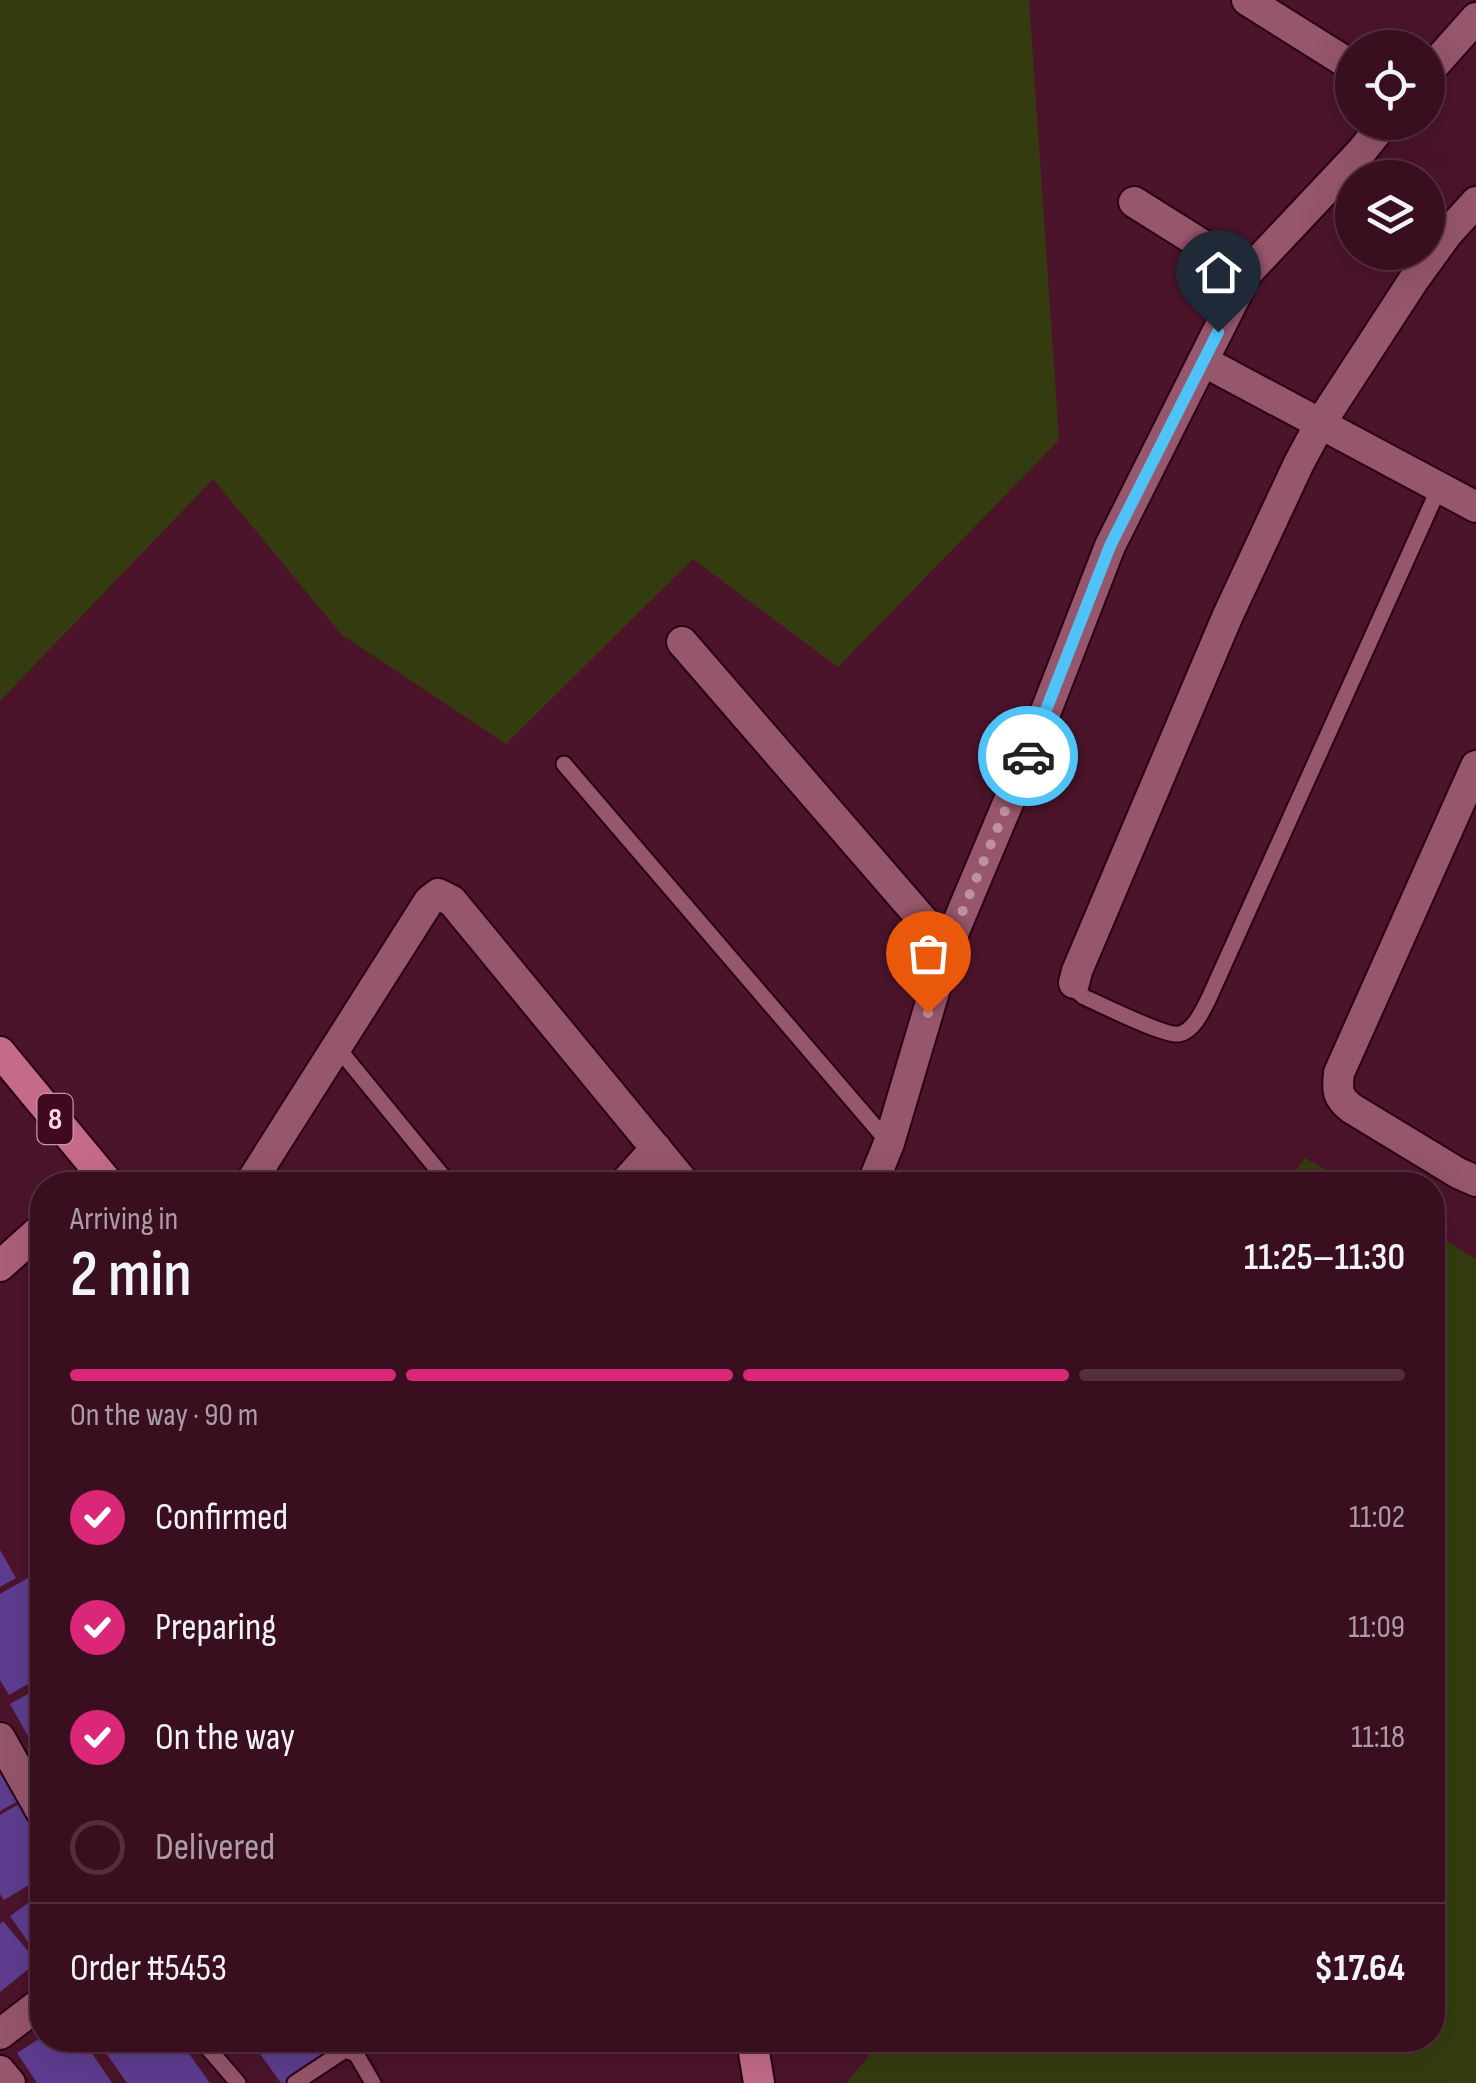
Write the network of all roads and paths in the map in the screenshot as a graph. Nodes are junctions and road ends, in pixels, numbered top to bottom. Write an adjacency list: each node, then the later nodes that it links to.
1 (1247, 0): 4 (street)
2 (1476, 18): 3 (street)
3 (1445, 53)
4 (1335, 55)
5 (1371, 140): 8 (street)
6 (1134, 202): 8 (street)
7 (1476, 202): 10 (street)
8 (1248, 273): 9 (street)
9 (1203, 361): 10 (street); 16 (street)
10 (1320, 424): 11 (street); 17 (street)
11 (1439, 488): 12 (street); 17 (lane)
12 (1476, 508)
13 (682, 642): 16 (street)
14 (564, 764): 20 (lane)
15 (1476, 766): 28 (street)
16 (947, 948): 20 (street)
17 (1074, 983)
18 (337, 1046): 21 (street); 23 (street); 24 (lane)
19 (0, 1052): 22 (main road, 8)
20 (890, 1143): 27 (street)
21 (656, 1148): 25 (street); 26 (street)
22 (93, 1172)
23 (257, 1172)
24 (439, 1172)
25 (635, 1172)
26 (675, 1172)
27 (878, 1172)
28 (1476, 1181)
29 (30, 1239): 30 (street)
30 (0, 1266)
31 (0, 1738): 32 (street)
32 (30, 1792)
33 (30, 2011): 34 (street)
34 (0, 2034)
35 (211, 2052): 41 (lane)
36 (343, 2052): 42 (lane)
37 (351, 2052): 43 (lane)
38 (754, 2052): 44 (main road)
39 (0, 2071): 40 (street)
40 (10, 2083)
41 (238, 2083)
42 (294, 2083)
43 (373, 2083)
44 (760, 2083)

